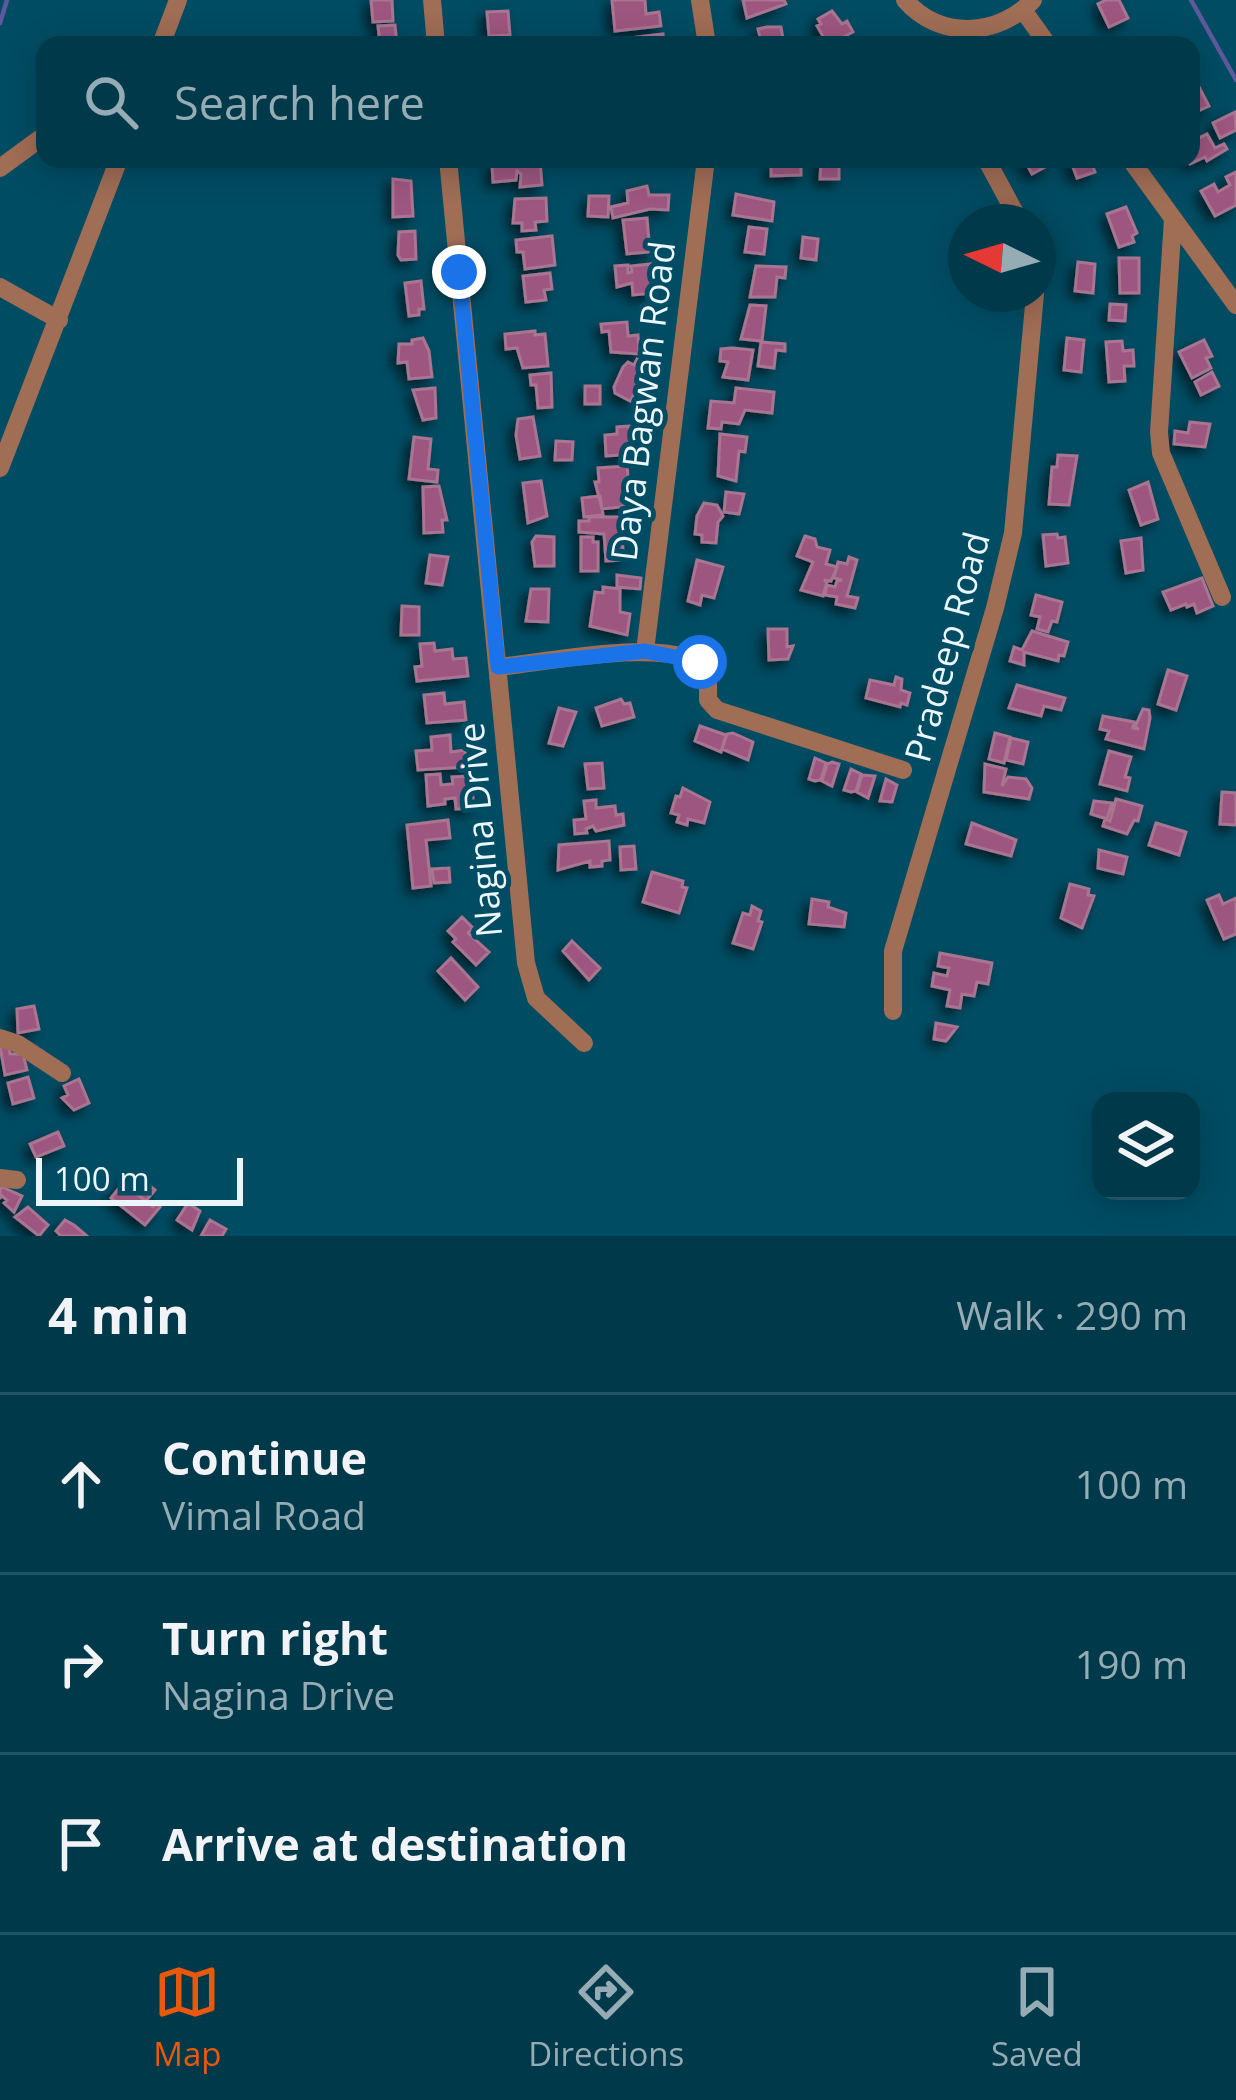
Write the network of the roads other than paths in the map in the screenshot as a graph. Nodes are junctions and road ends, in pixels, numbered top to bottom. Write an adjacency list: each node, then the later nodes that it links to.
1 (178, 0): 6 (street)
2 (432, 0): 7 (street)
3 (700, 0): 8 (street)
4 (905, 0): 9 (street)
5 (1028, 5): 10 (street); 11 (street)
6 (164, 36)
7 (435, 36)
8 (706, 36)
9 (954, 36)
10 (959, 36)
11 (1044, 36)
12 (36, 142): 13 (street)
13 (0, 168)
14 (116, 168): 24 (street)
15 (449, 168): 28 (street, Nagina Drive)
16 (705, 168): 27 (street, Daya Bagwan Road)
17 (991, 168): 19 (street)
18 (1136, 168): 20 (street)
19 (1010, 204)
20 (1173, 219): 22 (street); 26 (street)
21 (0, 287): 24 (street)
22 (1236, 305)
23 (1033, 312): 30 (street, Pradeep Road)
24 (59, 320): 25 (street)
25 (0, 467)
26 (1222, 597)
27 (645, 651): 28 (street); 29 (street)
28 (498, 667): 32 (street, Nagina Drive)
29 (903, 770)
30 (893, 1011)
31 (0, 1038): 33 (street)
32 (584, 1043)
33 (62, 1073)

